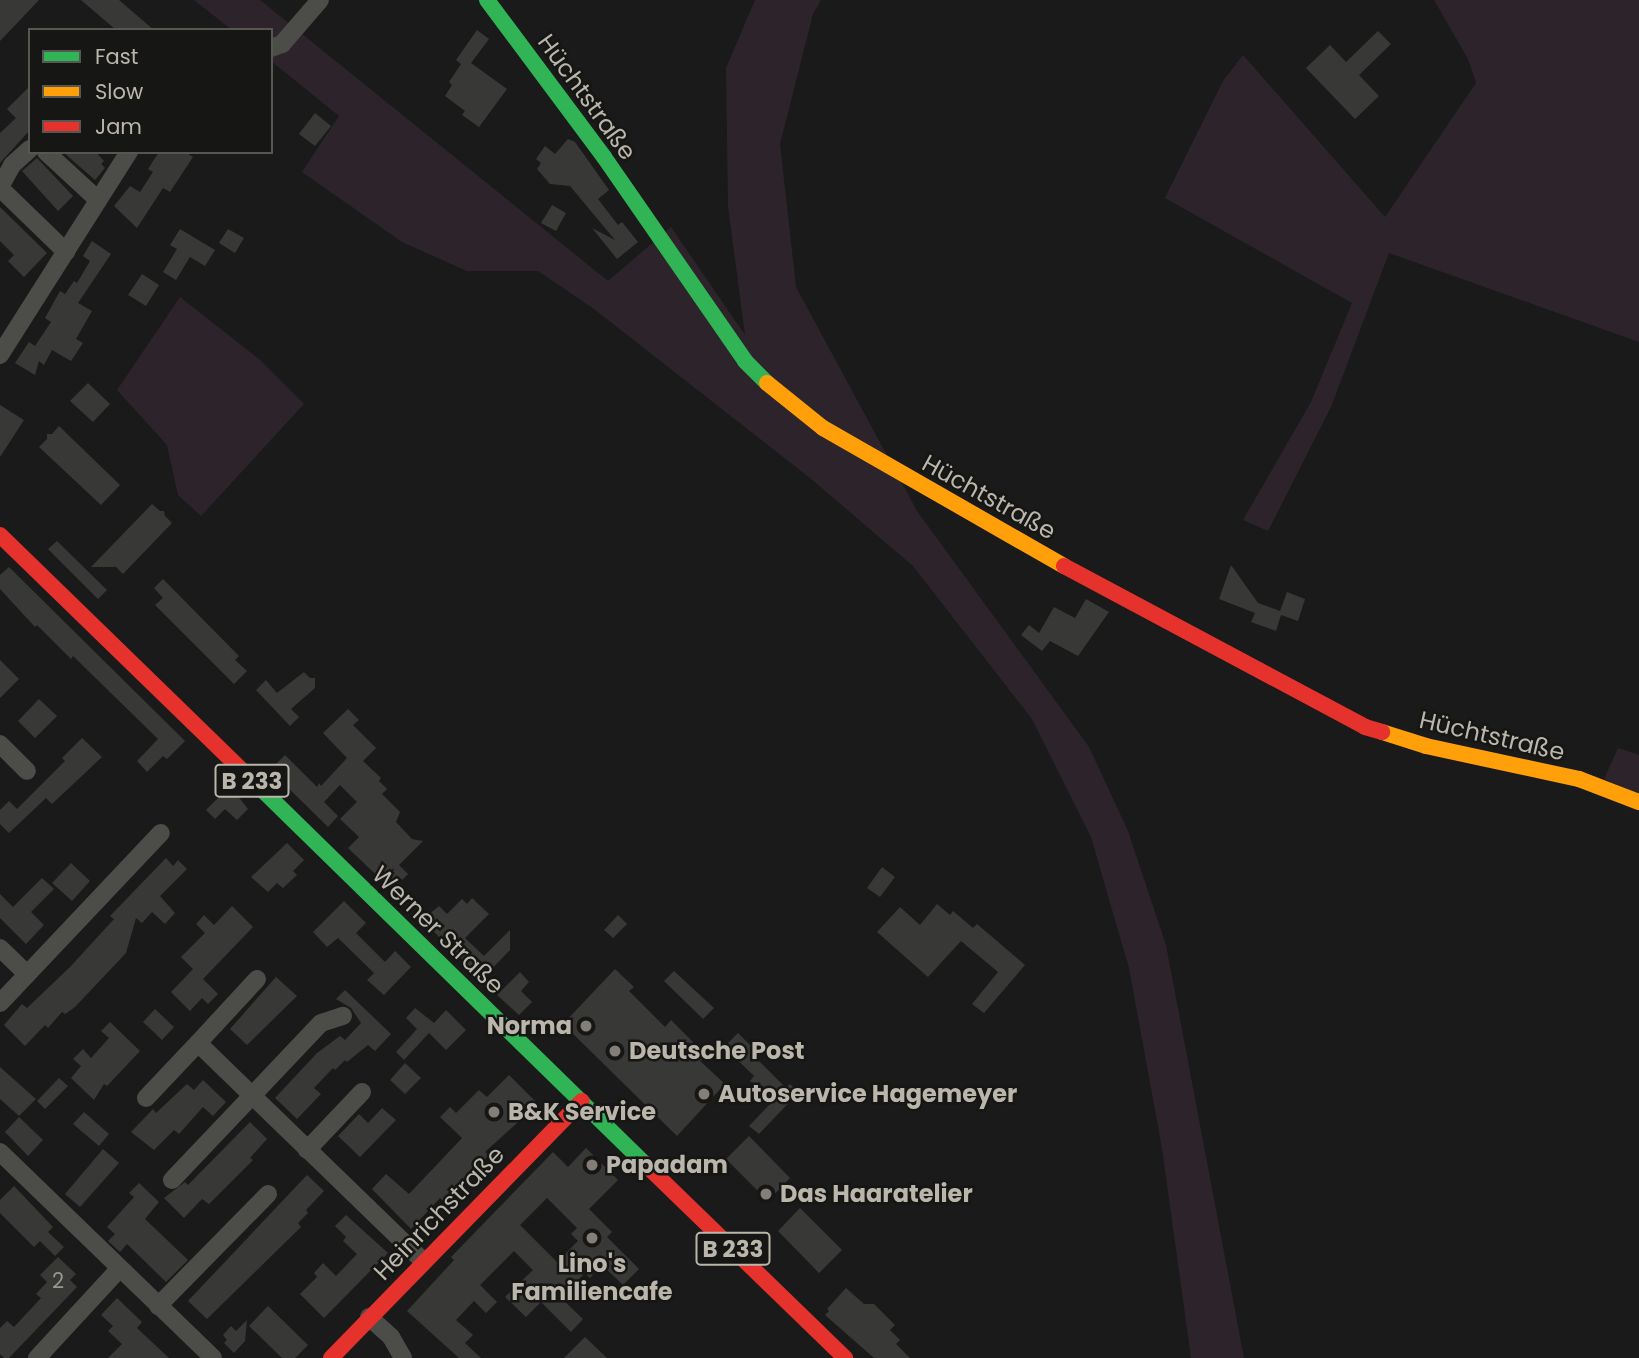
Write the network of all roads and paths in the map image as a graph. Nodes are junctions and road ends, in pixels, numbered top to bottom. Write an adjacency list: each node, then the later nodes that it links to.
1 (320, 0): 3 (street)
2 (486, 0): 14 (street, Hüchtstraße)
3 (273, 47)
4 (28, 151): 7 (street)
5 (48, 154): 8 (street)
6 (128, 154): 8 (street)
7 (0, 188): 9 (street)
8 (98, 200): 9 (street)
9 (66, 252): 10 (street)
10 (0, 355)
11 (0, 535): 25 (street, Werner Straße / B 233)
12 (0, 744): 13 (street)
13 (27, 771)
14 (1639, 802)
15 (160, 833): 17 (street)
16 (0, 948): 17 (street)
17 (27, 974): 19 (street)
18 (257, 979): 21 (street)
19 (0, 1003)
20 (343, 1016): 23 (street)
21 (198, 1043): 23 (street); 24 (street)
22 (362, 1092): 26 (street)
23 (251, 1097): 26 (street); 28 (street)
24 (146, 1098)
25 (582, 1101): 30 (street, Heinrichstraße); 38 (street, Werner Straße / B 233)
26 (307, 1150): 30 (street)
27 (0, 1152): 31 (street)
28 (173, 1180)
29 (268, 1194): 32 (street)
30 (424, 1261): 33 (street, Heinrichstraße)
31 (119, 1269): 32 (street); 34 (street)
32 (158, 1306): 35 (street)
33 (369, 1317): 36 (street, Heinrichstraße); 37 (street)
34 (37, 1358)
35 (213, 1358)
36 (331, 1358)
37 (403, 1358)
38 (845, 1358)

